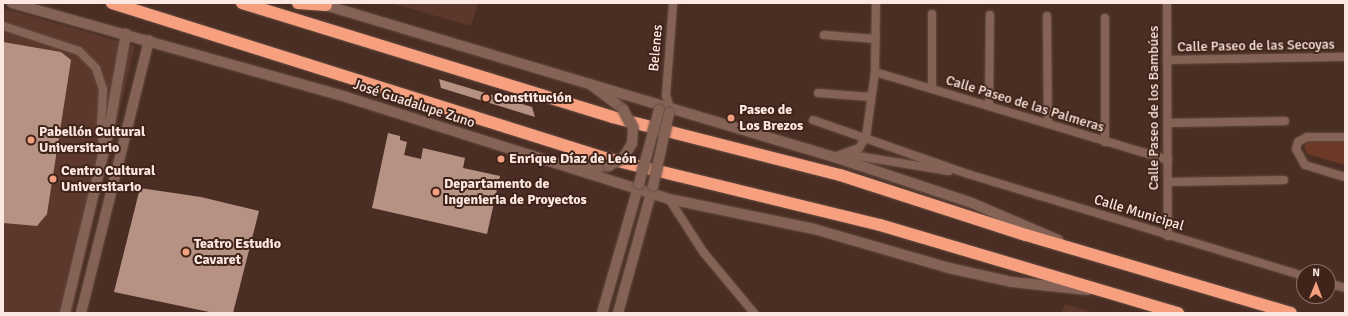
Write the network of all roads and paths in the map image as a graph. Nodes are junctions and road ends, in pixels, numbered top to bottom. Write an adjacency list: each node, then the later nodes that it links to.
1 (12, 3): 14 (main road, José Guadalupe Zuno)
2 (112, 3): 49 (highway)
3 (242, 3): 47 (highway)
4 (298, 3): 8 (highway)
5 (673, 3): 26 (street, Belenes)
6 (876, 3): 16 (street)
7 (1167, 3): 19 (street, Calle Paseo de los Bambúes)
8 (322, 4): 21 (main road)
9 (932, 14): 22 (street)
10 (990, 15): 25 (street)
11 (1047, 16): 30 (street)
12 (1105, 18): 33 (street)
13 (3, 26): 34 (street)
14 (126, 34): 17 (main road, José Guadalupe Zuno); 34 (main road)
15 (824, 35): 16 (street)
16 (876, 39): 20 (street)
17 (149, 40): 38 (main road, José Guadalupe Zuno); 51 (main road)
18 (1345, 57): 19 (street, Calle Paseo de las Secoyas)
19 (1167, 60): 29 (street, Calle Paseo de los Bambúes)
20 (875, 72): 22 (street, Calle Paseo de las Palmeras); 24 (street)
21 (585, 81): 26 (main road); 38 (main road, bridge)
22 (932, 89): 25 (street, Calle Paseo de las Palmeras)
23 (818, 93): 24 (street)
24 (871, 98): 31 (street)
25 (989, 106): 30 (street, Calle Paseo de las Palmeras)
26 (664, 109): 36 (main road); 43 (main road, bridge); 44 (main road, bridge)
27 (813, 120): 31 (street, Calle Municipal)
28 (1285, 121): 29 (street)
29 (1168, 123): 37 (street, Calle Paseo de los Bambúes)
30 (1048, 124): 33 (street, Calle Paseo de las Palmeras)
31 (866, 137): 35 (street); 39 (street, Calle Municipal)
32 (1345, 137): 40 (street)
33 (1105, 142): 37 (street, Calle Paseo de las Palmeras)
34 (104, 150): 50 (main road)
35 (846, 153): 36 (street); 39 (street, Calle Municipal)
36 (834, 157): 47 (main road)
37 (1168, 160): 42 (street, Calle Paseo de los Bambúes)
38 (564, 167): 43 (main road, José Guadalupe Zuno)
39 (968, 174): 46 (street, Calle Municipal)
40 (1345, 177)
41 (1284, 180): 42 (street)
42 (1168, 182): 46 (street, Calle Paseo de los Bambúes)
43 (638, 187): 44 (main road, José Guadalupe Zuno); 52 (main road)
44 (652, 190): 45 (main road, José Guadalupe Zuno); 53 (main road)
45 (669, 199): 49 (main road, José Guadalupe Zuno); 54 (street)
46 (1168, 236): 48 (street, Calle Municipal)
47 (1084, 252): 56 (highway)
48 (1296, 274)
49 (1102, 291): 55 (highway)
50 (64, 313)
51 (81, 313)
52 (602, 313)
53 (618, 313)
54 (754, 313)
55 (1178, 313)
56 (1291, 313)

